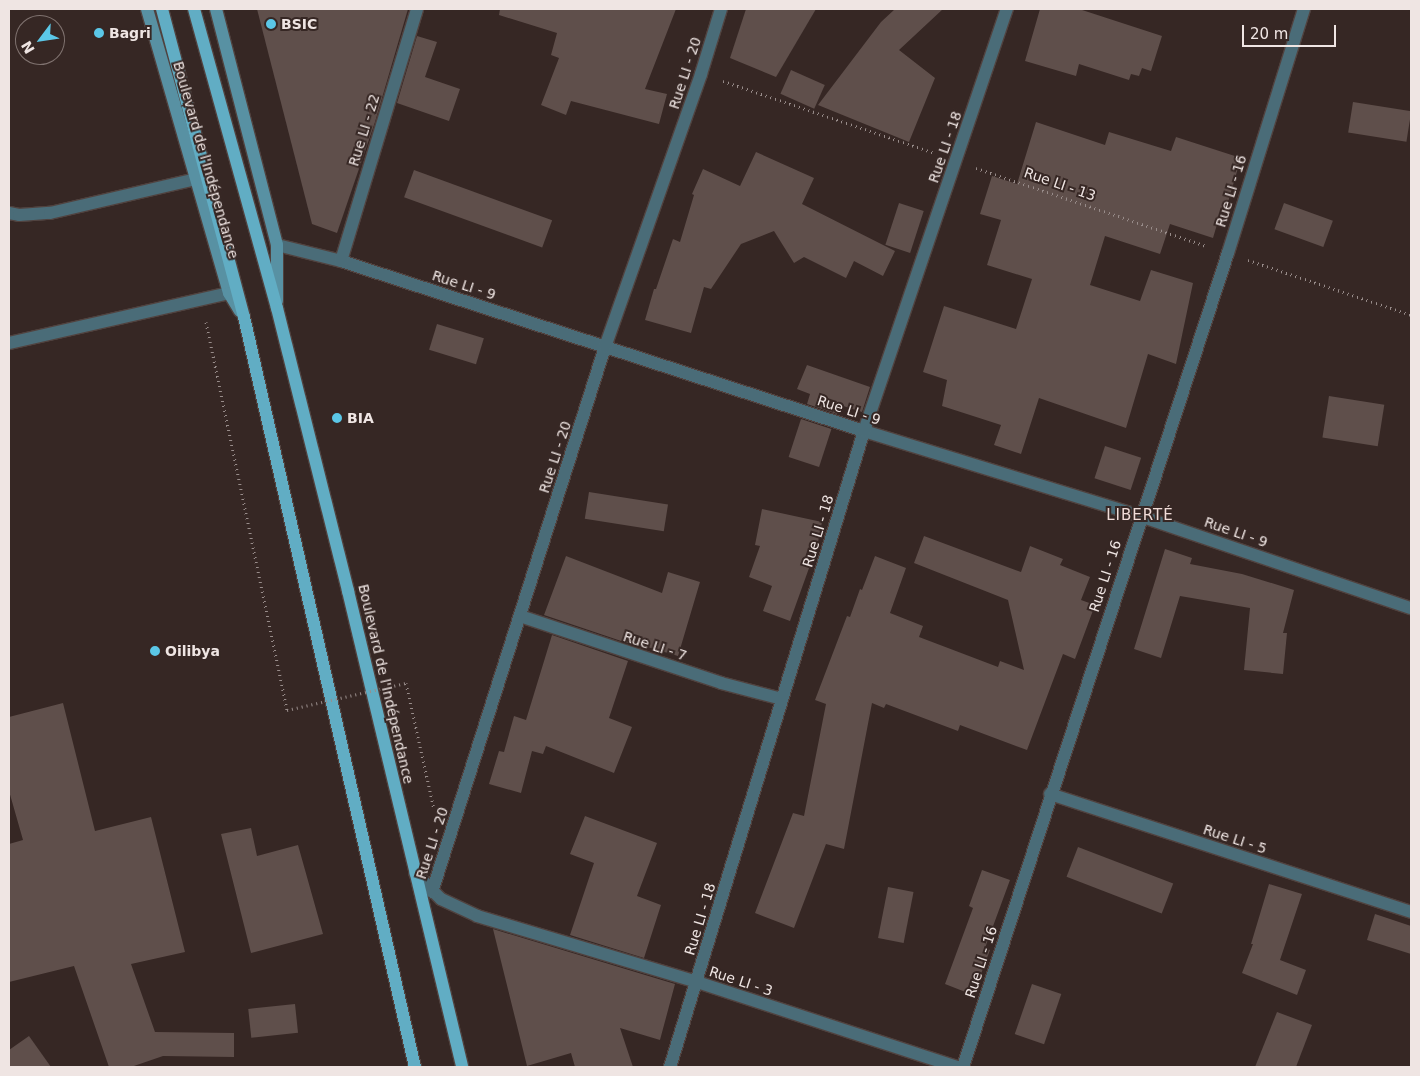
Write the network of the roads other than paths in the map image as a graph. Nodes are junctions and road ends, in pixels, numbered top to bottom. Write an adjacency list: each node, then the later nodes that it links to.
1 (147, 9): 9 (main road, Boulevard de l'Indépendance)
2 (162, 9): 15 (main road, Boulevard de l'Indépendance)
3 (194, 9): 14 (main road, Boulevard de l'Indépendance)
4 (216, 9): 11 (main road, Boulevard de l'Indépendance)
5 (417, 9): 12 (street, Rue LI - 22)
6 (721, 9): 17 (street, Rue LI - 20)
7 (1008, 9): 18 (street, Rue LI - 18)
8 (1304, 9): 19 (street, Rue LI - 16)
9 (196, 179): 10 (street); 13 (main road, Boulevard de l'Indépendance)
10 (9, 213)
11 (277, 245): 12 (street, Rue LI - 9); 14 (main road, Boulevard de l'Indépendance)
12 (341, 261): 17 (street, Rue LI - 9)
13 (229, 293): 15 (main road, Boulevard de l'Indépendance); 16 (street)
14 (277, 308): 24 (main road, Boulevard de l'Indépendance)
15 (244, 317): 28 (main road, Boulevard de l'Indépendance)
16 (9, 343)
17 (606, 347): 18 (street, Rue LI - 9); 21 (street, Rue LI - 20)
18 (864, 431): 19 (street, Rue LI - 9); 22 (street, Rue LI - 18)
19 (1140, 516): 20 (street, Rue LI - 9); 23 (street, Rue LI - 16)
20 (1411, 608)
21 (520, 616): 22 (street, Rue LI - 7); 25 (street, Rue LI - 20)
22 (782, 699): 27 (street, Rue LI - 18)
23 (1050, 794): 26 (street, Rue LI - 5); 32 (street, Rue LI - 16)
24 (416, 873): 25 (street, Rue LI - 20); 29 (main road, Boulevard de l'Indépendance)
25 (432, 892): 27 (street, Rue LI - 3)
26 (1411, 912)
27 (697, 982): 30 (street, Rue LI - 18); 31 (street, Rue LI - 3)
28 (415, 1067)
29 (462, 1067)
30 (670, 1067)
31 (957, 1067)
32 (962, 1067)

